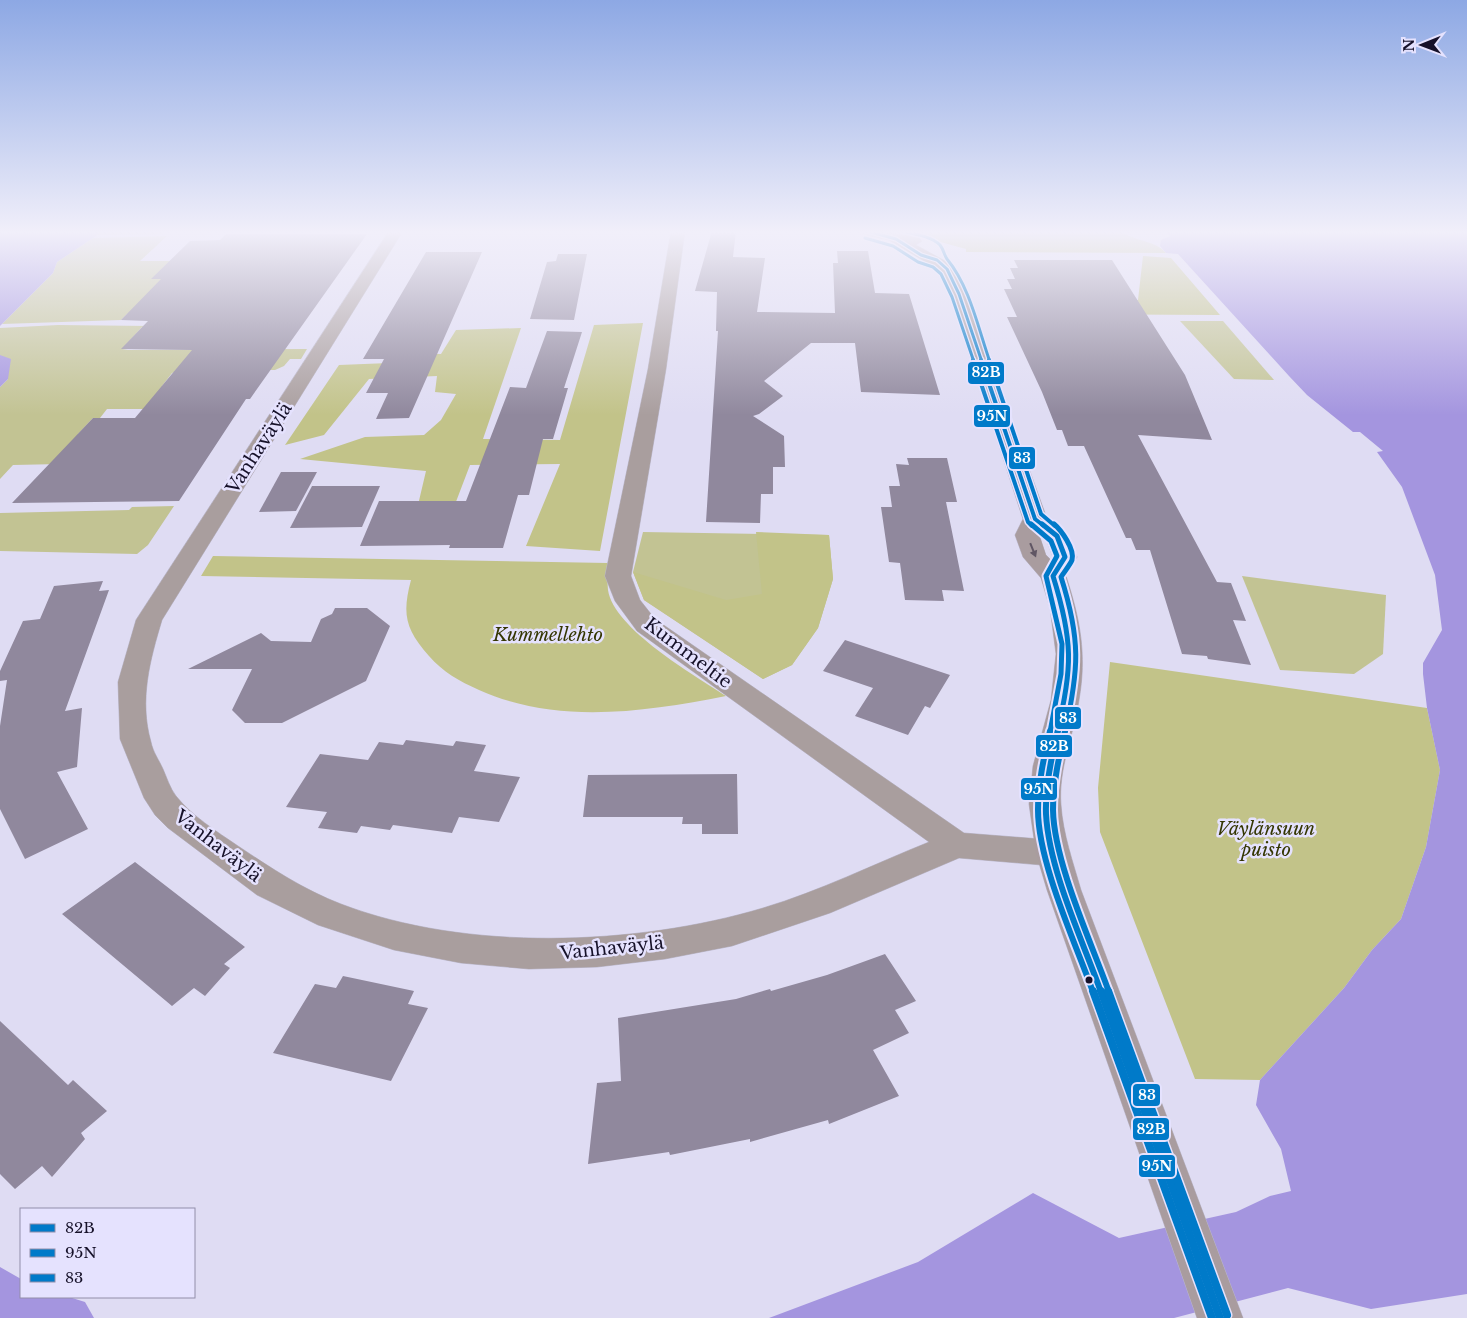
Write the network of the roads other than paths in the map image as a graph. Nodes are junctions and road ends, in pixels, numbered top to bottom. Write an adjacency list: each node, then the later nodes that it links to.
1 (357, 293): 4 (street, Vanhaväylä)
2 (669, 293): 4 (street, Kummeltie)
3 (958, 293): 5 (street)
4 (957, 845): 5 (street)
5 (1053, 853): 6 (street)
6 (1220, 1318)

